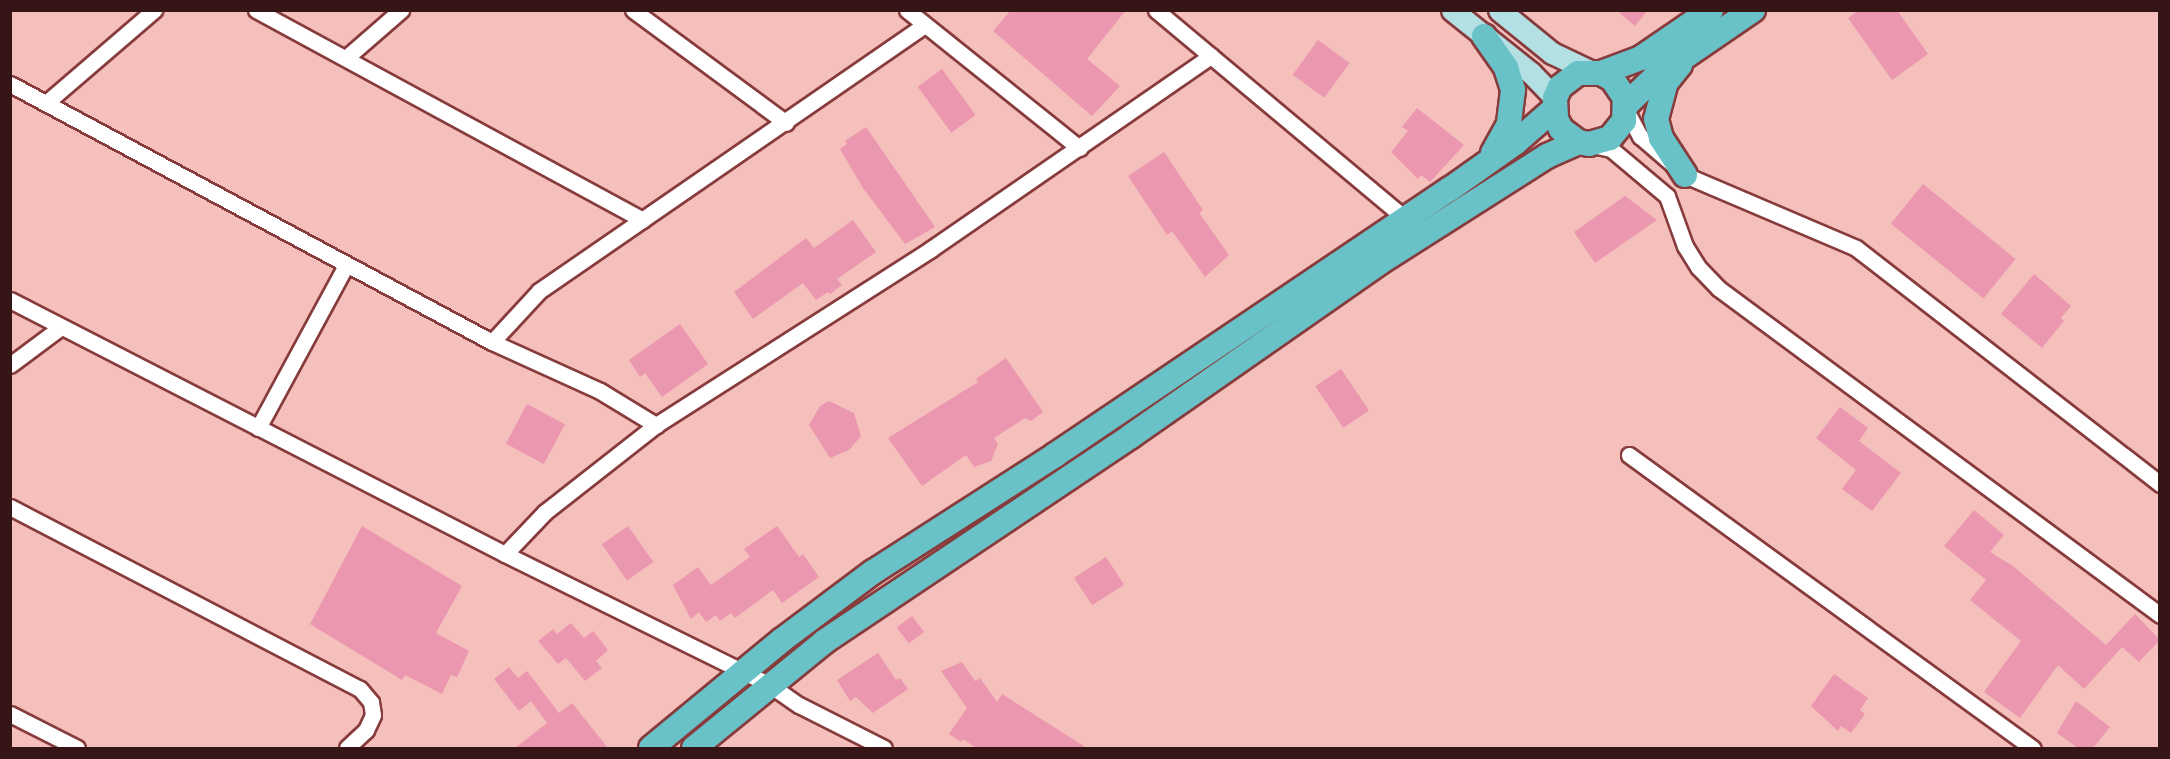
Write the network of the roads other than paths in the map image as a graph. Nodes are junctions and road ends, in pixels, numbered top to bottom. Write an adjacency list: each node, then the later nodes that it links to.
1 (154, 10): 18 (street)
2 (256, 10): 15 (street)
3 (401, 10): 15 (street)
4 (633, 10): 21 (street)
5 (907, 10): 11 (street)
6 (1156, 10): 14 (street)
7 (1452, 10): 12 (main road)
8 (1499, 10): 16 (main road)
9 (1711, 10): 16 (main road)
10 (1753, 10): 13 (main road)
11 (924, 26): 21 (street); 23 (street)
12 (1484, 36): 19 (main road); 24 (main road)
13 (1688, 54): 20 (main road); 25 (main road)
14 (1211, 56): 23 (street); 27 (street)
15 (347, 57): 28 (street)
16 (1595, 72): 19 (main road); 20 (main road)
17 (10, 84): 18 (street)
18 (46, 103): 29 (street)
19 (1554, 103): 22 (main road); 24 (main road)
20 (1626, 107): 22 (main road); 25 (street)
21 (786, 123): 28 (street)
22 (1584, 143): 26 (street); 42 (main road)
23 (1079, 148): 34 (street)
24 (1485, 164): 27 (main road)
25 (1684, 175): 26 (street); 37 (street)
26 (1667, 196): 40 (street)
27 (1405, 218): 41 (main road)
28 (643, 220): 32 (street)
29 (346, 265): 32 (street); 35 (street)
30 (10, 300): 31 (street)
31 (61, 327): 33 (street); 35 (street)
32 (492, 342): 34 (street)
33 (10, 365)
34 (656, 425): 39 (street)
35 (258, 428): 39 (street)
36 (1629, 455): 50 (street)
37 (2160, 484)
38 (10, 507): 46 (street)
39 (506, 554): 41 (street)
40 (2160, 615)
41 (742, 673): 42 (street); 47 (main road)
42 (770, 685): 48 (main road); 49 (street)
43 (10, 714): 44 (street)
44 (53, 744): 45 (street)
45 (77, 748)
46 (346, 748)
47 (651, 748)
48 (694, 748)
49 (884, 748)
50 (2033, 748)

